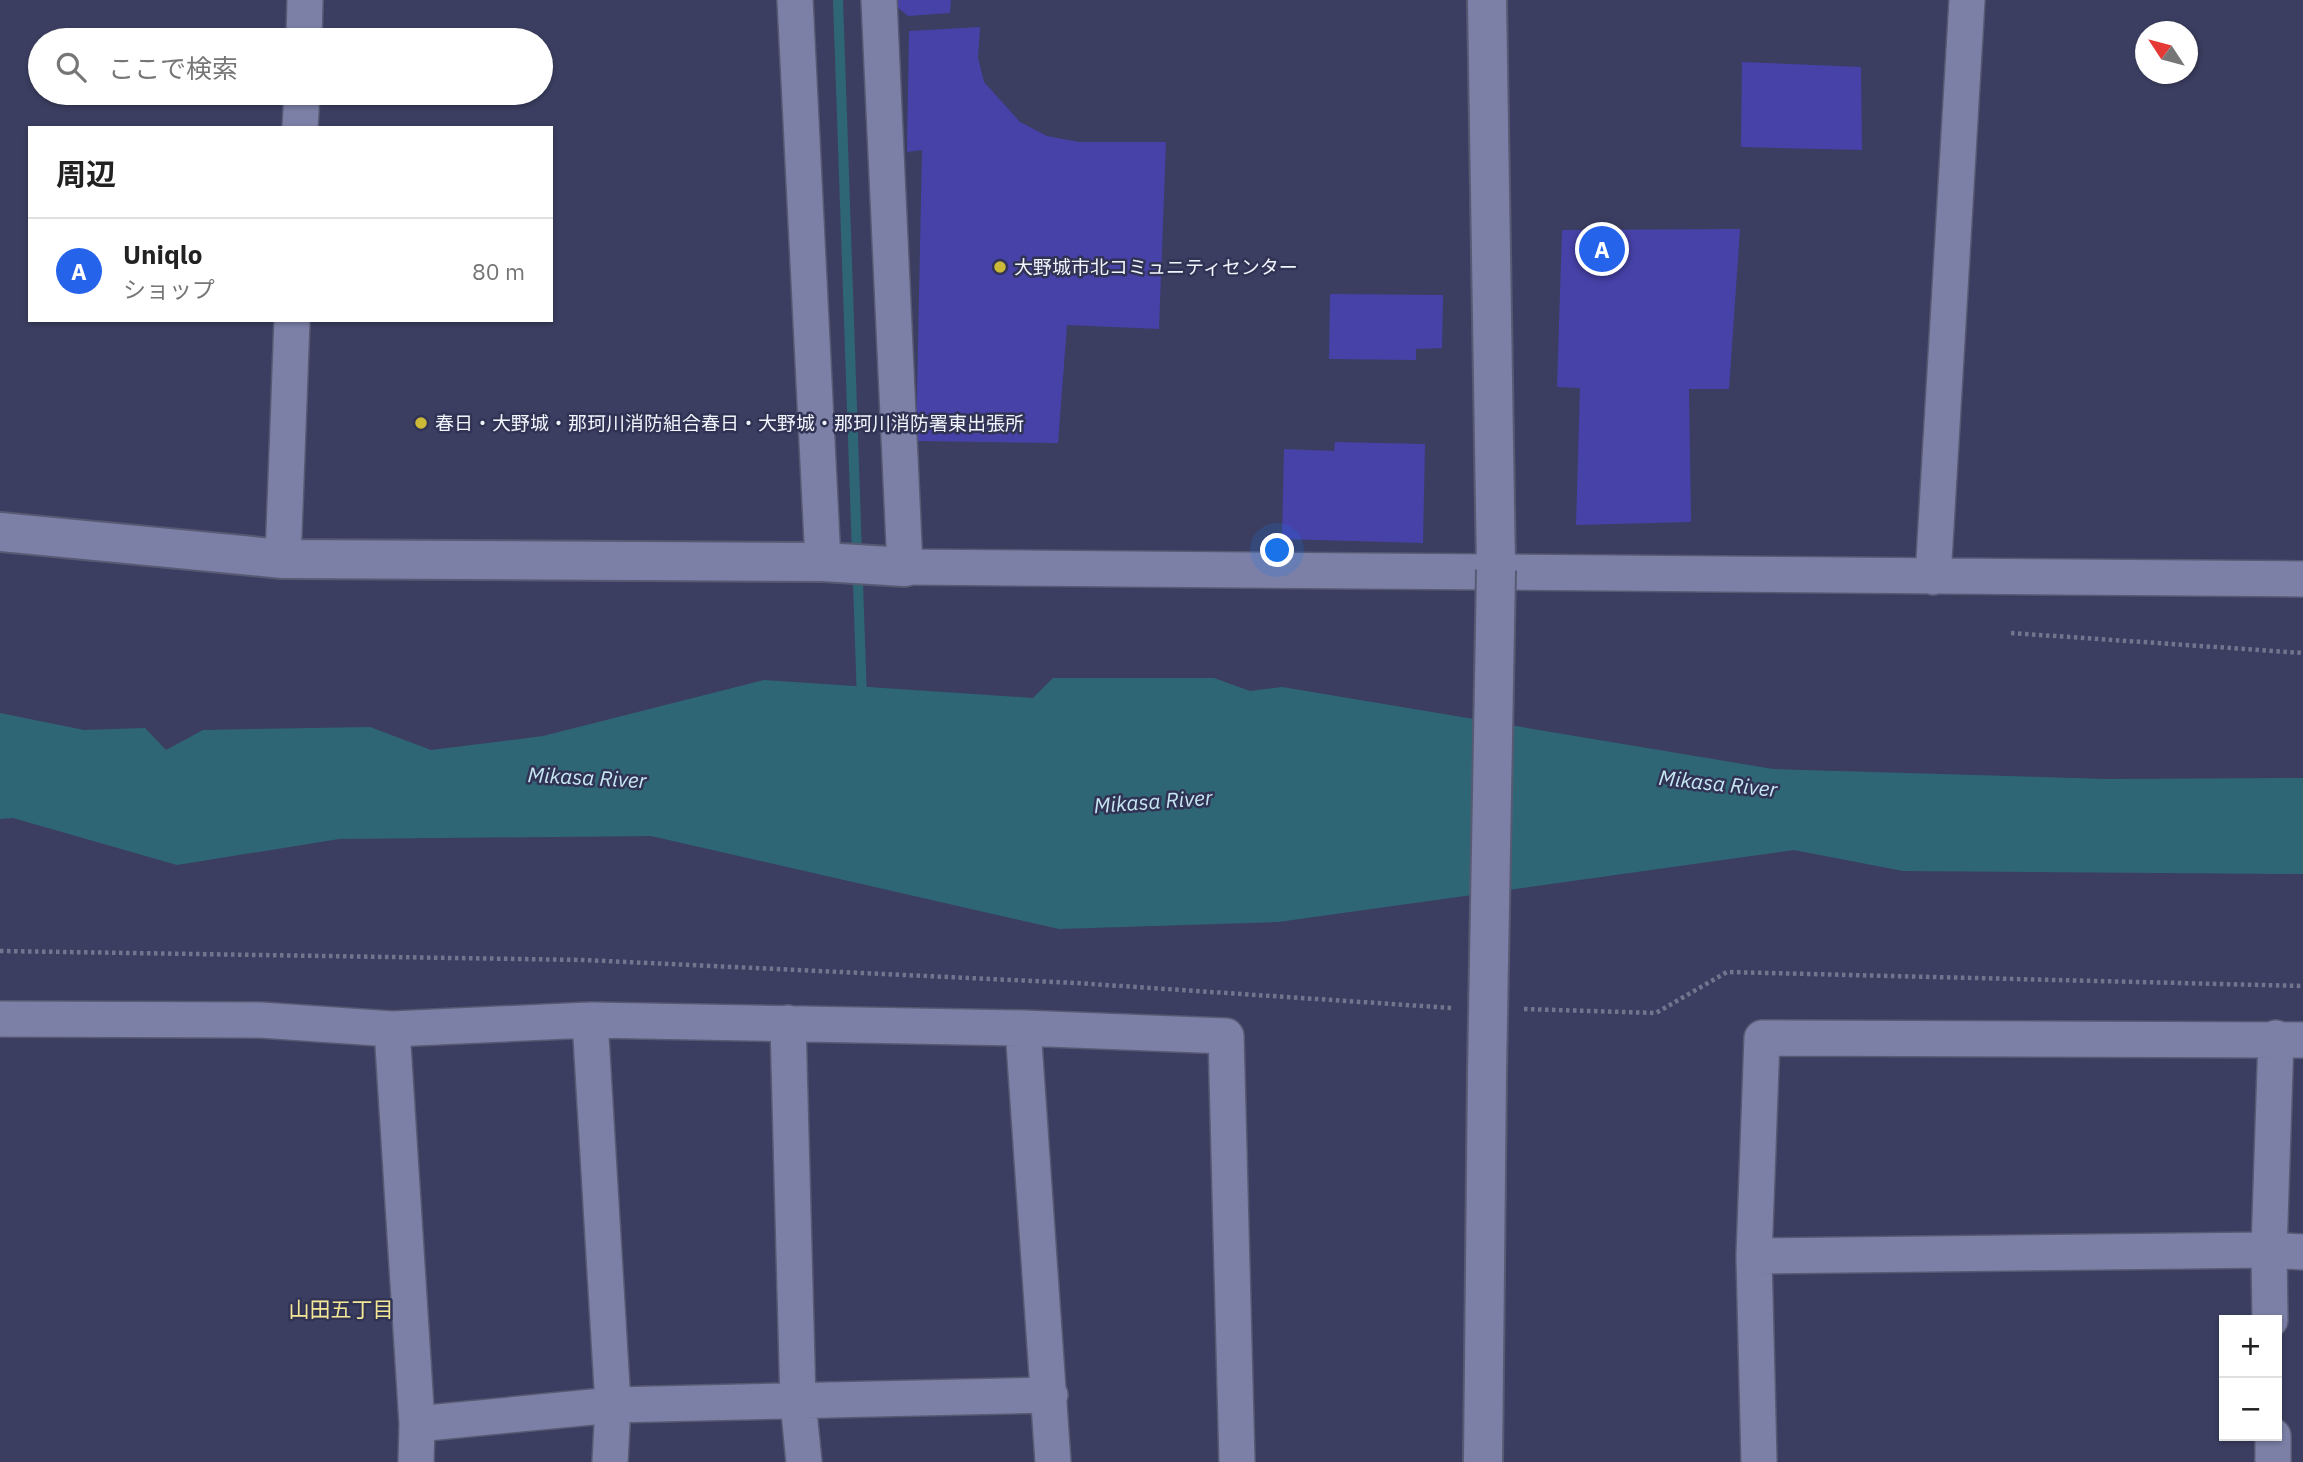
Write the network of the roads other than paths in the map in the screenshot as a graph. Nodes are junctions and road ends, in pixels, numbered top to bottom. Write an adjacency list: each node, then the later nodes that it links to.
1 (305, 0): 6 (street)
2 (795, 0): 12 (street)
3 (879, 0): 13 (street)
4 (1487, 0): 14 (street)
5 (1967, 0): 15 (street)
6 (304, 28)
7 (301, 105): 8 (street)
8 (300, 126)
9 (292, 322): 11 (street)
10 (0, 532): 11 (street)
11 (282, 559): 12 (street)
12 (823, 562): 13 (street)
13 (905, 567): 14 (street)
14 (1496, 570): 15 (street); 36 (street, bridge)
15 (1933, 577): 16 (street)
16 (2303, 579)
17 (0, 1018): 21 (street)
18 (590, 1020): 19 (street); 21 (street); 28 (street)
19 (788, 1023): 20 (street); 27 (street)
20 (1023, 1028): 26 (street); 35 (street)
21 (392, 1029): 29 (street)
22 (2289, 1039): 23 (street); 24 (street)
23 (2286, 1251): 24 (street); 25 (street)
24 (1754, 1255): 37 (street)
25 (2271, 1315)
26 (1050, 1395): 27 (street); 34 (street)
27 (798, 1402): 28 (street); 33 (street)
28 (613, 1405): 29 (street); 32 (street)
29 (417, 1424): 31 (street)
30 (2273, 1441): 38 (street)
31 (416, 1462)
32 (610, 1462)
33 (804, 1462)
34 (1054, 1462)
35 (1237, 1462)
36 (1483, 1462)
37 (1759, 1462)
38 (2273, 1462)

